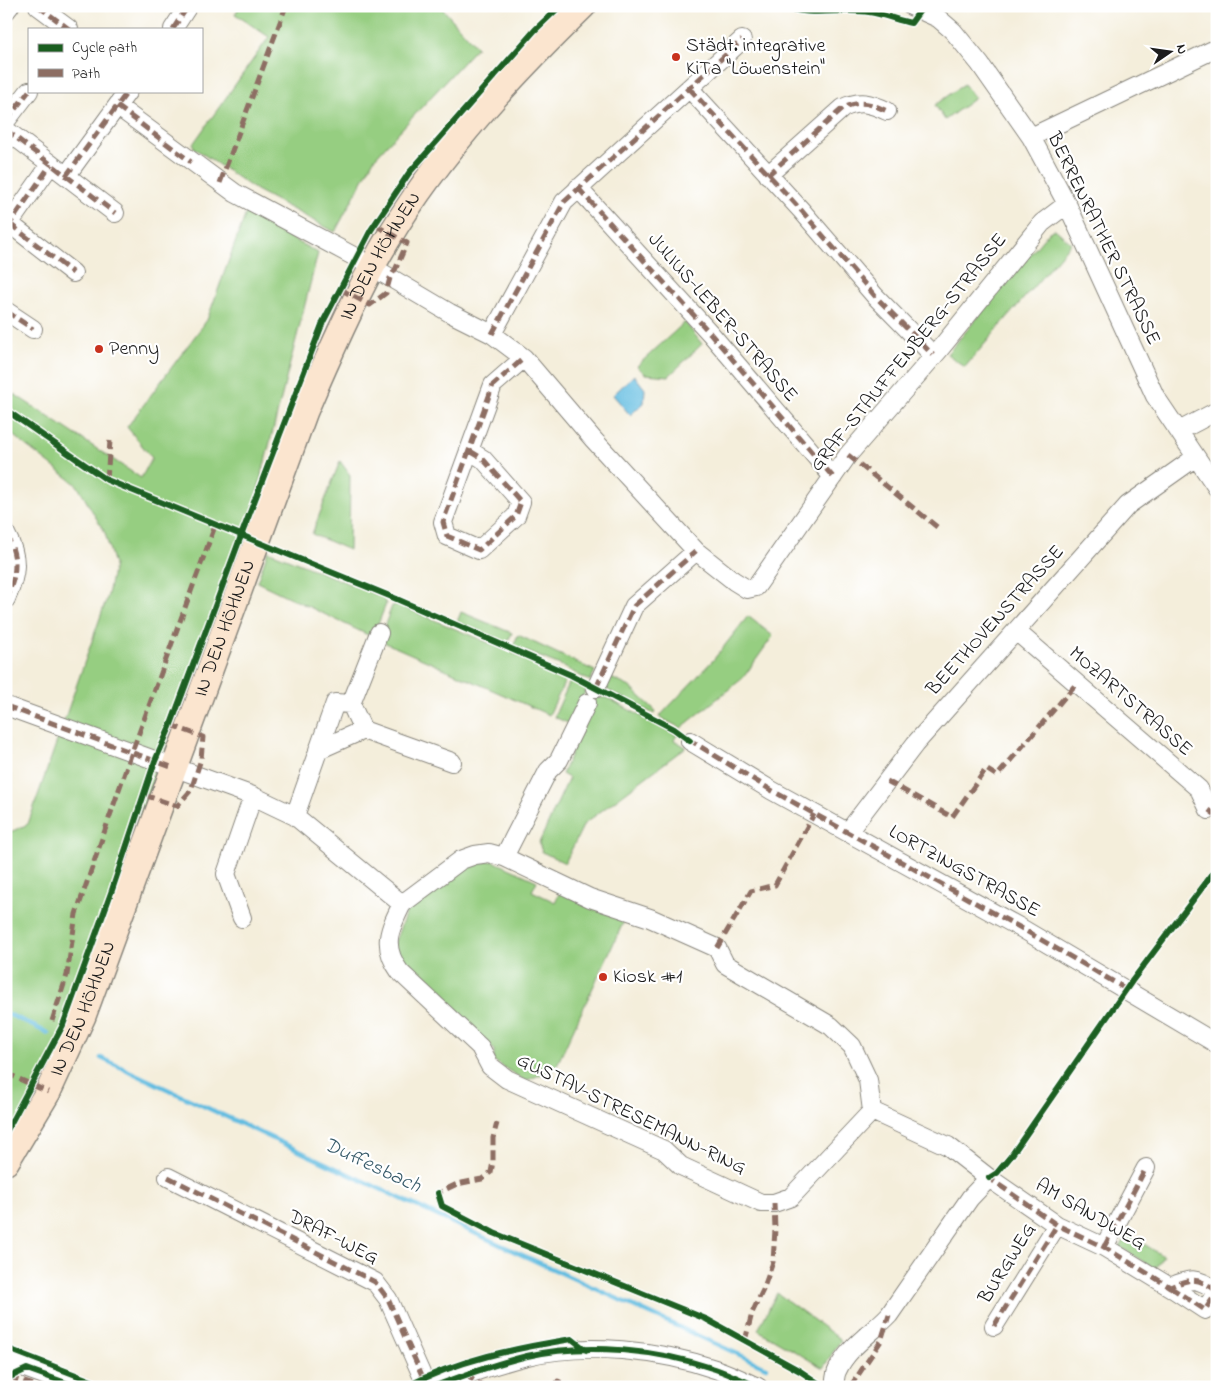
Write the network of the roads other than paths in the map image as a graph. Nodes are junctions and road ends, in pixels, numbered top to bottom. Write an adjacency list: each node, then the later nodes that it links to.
1 (10, 6): 6 (street)
2 (38, 6): 7 (street)
3 (188, 6): 8 (street)
4 (583, 6): 26 (street, IN DEN HÖHNEN)
5 (910, 6): 18 (street, BERRENRATHER STRASSE)
6 (6, 11)
7 (68, 28)
8 (174, 28)
9 (742, 40): 11 (street)
10 (1217, 48): 18 (street)
11 (689, 88): 20 (street); 22 (street)
12 (28, 92): 16 (street)
13 (127, 92): 14 (street)
14 (117, 106): 21 (street); 26 (street, GRAF-STAUFFENBERG-STRASSE)
15 (887, 111): 20 (street)
16 (6, 121)
17 (6, 130): 19 (street)
18 (1031, 137): 23 (street, BERRENRATHER STRASSE)
19 (52, 164): 21 (street); 25 (street)
20 (768, 175): 31 (street)
21 (66, 176): 24 (street)
22 (578, 188): 30 (street); 37 (street, JULIUS-LEBER-STRASSE)
23 (1067, 204): 31 (street, GRAF-STAUFFENBERG-STRASSE); 34 (street, BERRENRATHER STRASSE)
24 (115, 213)
25 (8, 226): 27 (street)
26 (372, 267): 30 (street, GRAF-STAUFFENBERG-STRASSE); 50 (street, IN DEN HÖHNEN)
27 (73, 273)
28 (6, 311): 29 (street)
29 (32, 329)
30 (492, 334): 32 (street, GRAF-STAUFFENBERG-STRASSE)
31 (933, 355): 37 (street, GRAF-STAUFFENBERG-STRASSE)
32 (524, 358): 35 (street); 40 (street, GRAF-STAUFFENBERG-STRASSE)
33 (1217, 411): 34 (street)
34 (1179, 431): 36 (street, BERRENRATHER STRASSE)
35 (470, 451): 35 (street)
36 (1196, 457): 38 (street, BERRENRATHER STRASSE); 42 (street, BEETHOVENSTRASSE)
37 (833, 476): 40 (street, GRAF-STAUFFENBERG-STRASSE)
38 (1217, 488)
39 (6, 534): 41 (street)
40 (696, 551): 55 (street)
41 (6, 598)
42 (1016, 631): 52 (street, MOZARTSTRASSE); 54 (street, BEETHOVENSTRASSE)
43 (379, 633): 44 (street)
44 (351, 704): 46 (street); 48 (street)
45 (6, 706): 50 (street)
46 (363, 730): 48 (street); 49 (street)
47 (690, 741): 54 (street, LORTZINGSTRASSE)
48 (318, 750): 53 (street)
49 (452, 762)
50 (174, 768): 51 (street); 60 (street, IN DEN HÖHNEN)
51 (254, 796): 53 (street); 57 (street)
52 (1209, 810)
53 (295, 816): 56 (street)
54 (848, 832): 58 (street, LORTZINGSTRASSE)
55 (504, 857): 56 (street); 59 (street)
56 (402, 904): 59 (street, GUSTAV-STRESEMANN-RING)
57 (242, 918)
58 (1217, 1044)
59 (872, 1111): 63 (street, AM SANDWEG)
60 (6, 1162)
61 (1146, 1168): 65 (street)
62 (168, 1177): 70 (street, DRAF-WEG)
63 (989, 1178): 64 (street, AM SANDWEG); 73 (street)
64 (1057, 1225): 65 (street, AM SANDWEG); 67 (street, BURGWEG)
65 (1104, 1248): 66 (street, AM SANDWEG)
66 (1217, 1292)
67 (994, 1326)
68 (6, 1361): 69 (street)
69 (77, 1387)
70 (427, 1387)
71 (433, 1387): 72 (street)
72 (758, 1387)
73 (834, 1387)

